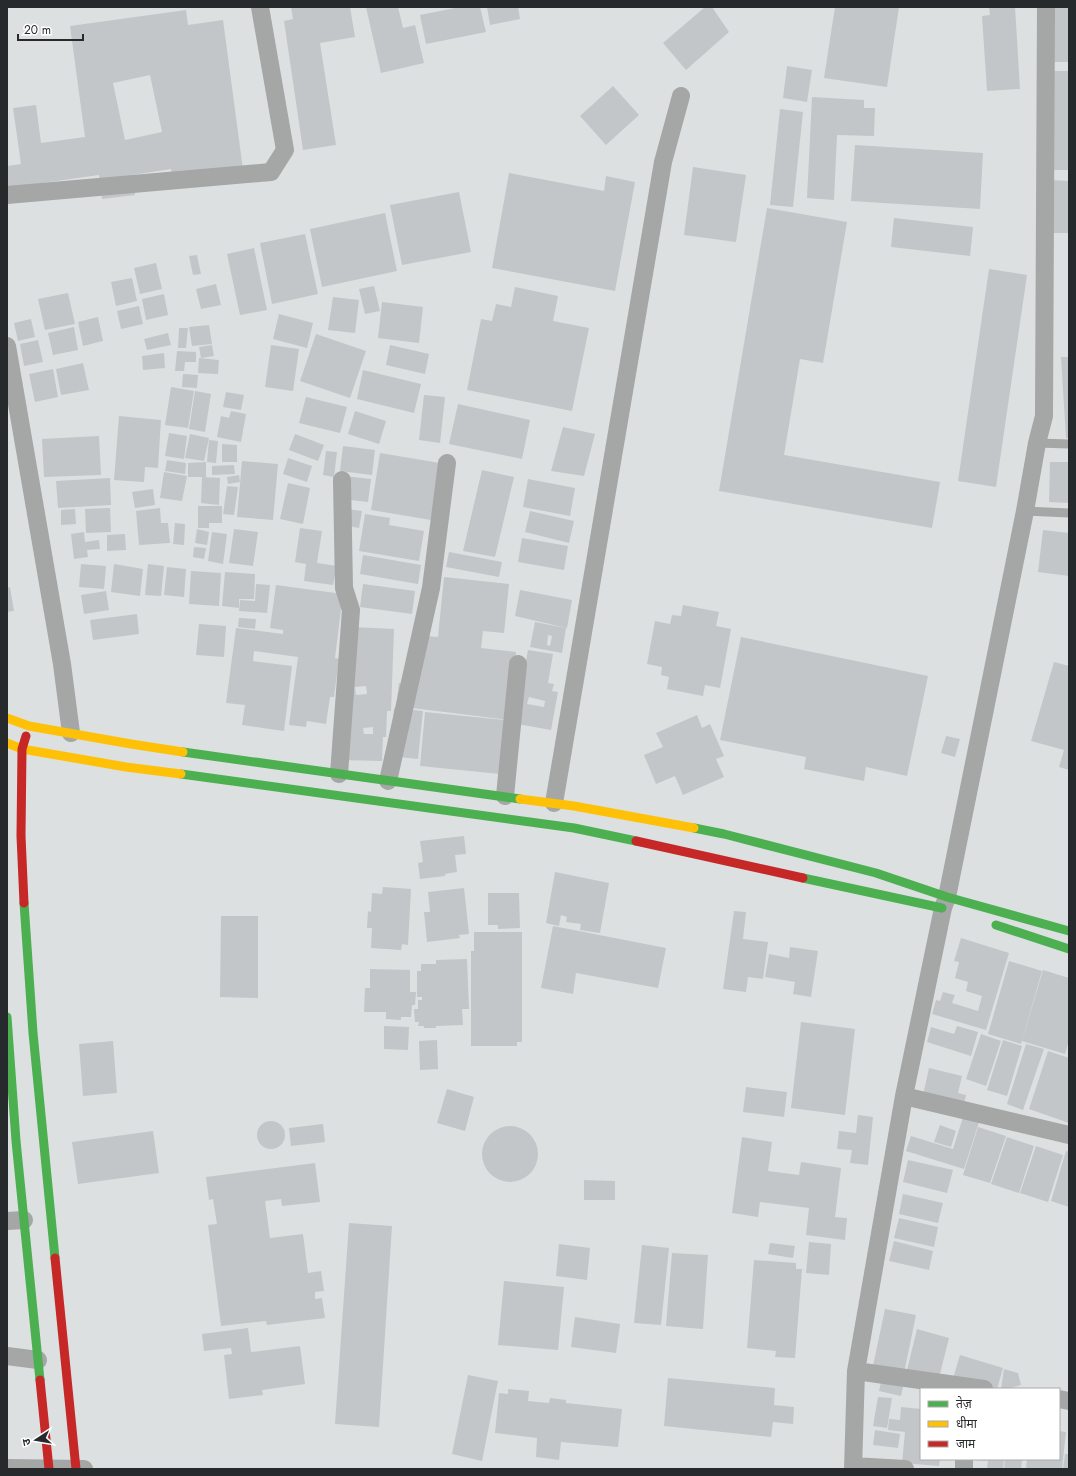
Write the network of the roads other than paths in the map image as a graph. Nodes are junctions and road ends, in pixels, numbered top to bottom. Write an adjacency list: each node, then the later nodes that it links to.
1 (260, 7): 4 (street)
2 (1046, 7): 6 (street)
3 (681, 96): 21 (street)
4 (7, 195)
5 (7, 346): 15 (street)
6 (1037, 443): 7 (lane); 10 (street)
7 (1069, 444)
8 (447, 463): 19 (street)
9 (342, 480): 18 (street)
10 (1025, 511): 11 (lane); 22 (street)
11 (1069, 513)
12 (518, 664): 20 (street)
13 (7, 718): 14 (main road)
14 (29, 726): 15 (main road); 17 (main road)
15 (71, 733): 18 (main road)
16 (7, 743): 17 (main road)
17 (22, 749): 22 (main road); 39 (main road)
18 (339, 774): 19 (main road)
19 (388, 781): 20 (main road)
20 (505, 796): 21 (main road)
21 (554, 803): 22 (main road)
22 (947, 905): 24 (main road); 28 (street)
23 (987, 923): 25 (main road)
24 (1069, 932)
25 (1069, 949)
26 (7, 1018): 27 (main road)
27 (8, 1037): 29 (main road)
28 (904, 1096): 30 (street); 34 (street)
29 (11, 1115): 31 (main road)
30 (1069, 1135)
31 (15, 1220): 33 (main road)
32 (7, 1356): 33 (street)
33 (38, 1360): 38 (main road)
34 (856, 1371): 35 (street); 36 (street)
35 (977, 1388)
36 (853, 1467): 41 (street)
37 (7, 1468): 38 (street)
38 (49, 1469): 39 (street)
39 (76, 1469): 40 (street)
40 (84, 1469)
41 (905, 1469)

